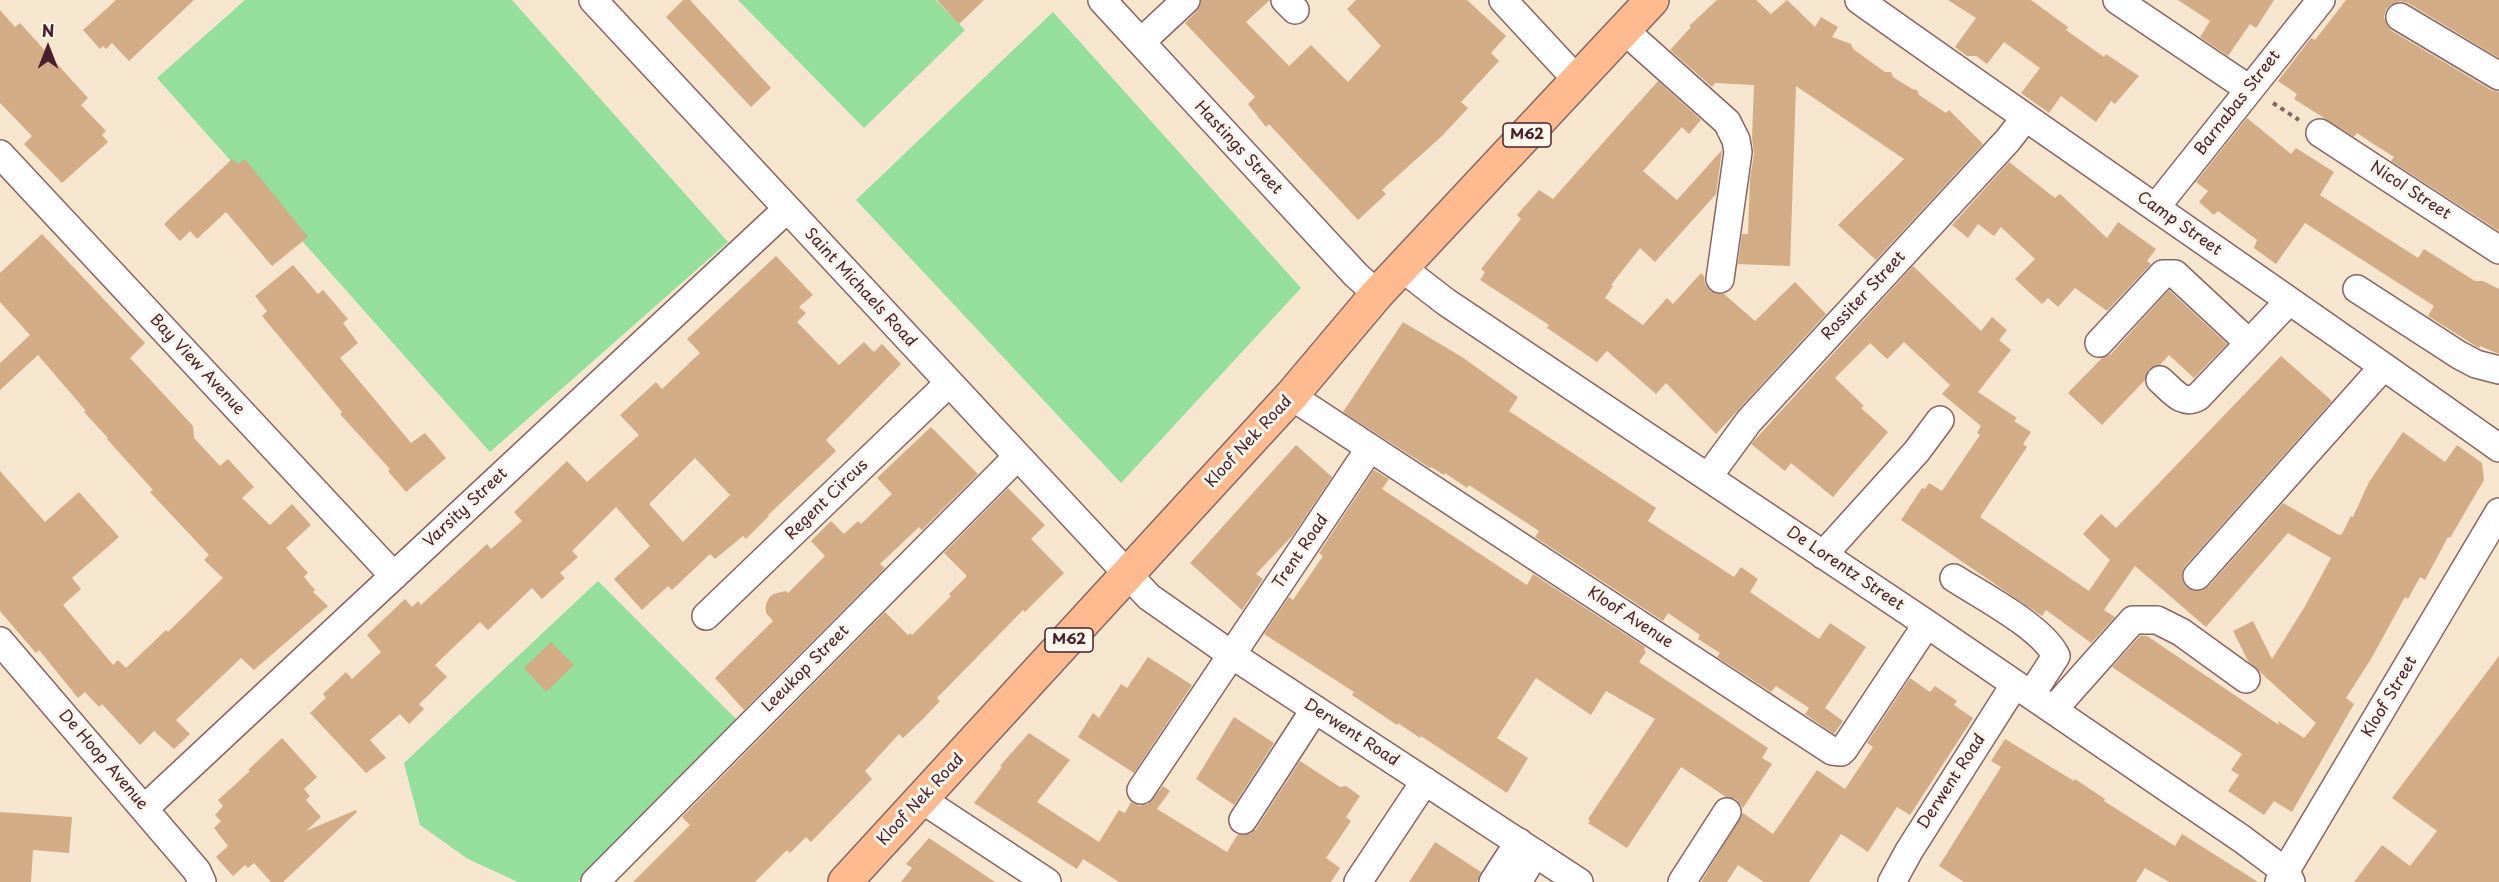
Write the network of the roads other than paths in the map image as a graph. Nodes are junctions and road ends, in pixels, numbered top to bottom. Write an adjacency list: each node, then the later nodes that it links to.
1 (593, 0): 19 (street, Saint Michaels Road)
2 (1102, 0): 11 (street, Hastings Street)
3 (1186, 0): 11 (street)
4 (1503, 0): 13 (street)
5 (1652, 0): 10 (main road, Kloof Nek Road / M62)
6 (1859, 0): 15 (street, Camp Street)
7 (2117, 0): 14 (street)
8 (2321, 0): 14 (street, Barnabas Street)
9 (2400, 17): 12 (street)
10 (1624, 30): 13 (main road, Kloof Nek Road / M62); 22 (street)
11 (1141, 42): 24 (street, Hastings Street)
12 (2499, 76)
13 (1578, 81): 21 (main road, Kloof Nek Road / M62)
14 (2259, 95): 18 (street, Barnabas Street)
15 (2025, 118): 18 (street, Camp Street); 37 (street, Rossiter Street)
16 (2311, 127): 20 (street, Nicol Street)
17 (0, 154): 40 (street, Bay View Avenue)
18 (2156, 207): 25 (street, Camp Street)
19 (787, 208): 31 (street, Saint Michaels Road); 40 (street, Varsity Street)
20 (2499, 250)
21 (1402, 268): 24 (main road, Kloof Nek Road / M62); 37 (street, De Lorentz Street)
22 (1720, 279)
23 (2356, 289): 29 (street)
24 (1377, 294): 32 (main road, Kloof Nek Road / M62)
25 (2289, 301): 27 (street); 28 (street, Camp Street)
26 (2099, 343): 27 (street)
27 (2249, 344): 30 (street)
28 (2383, 367): 35 (street, Camp Street); 42 (street)
29 (2499, 370)
30 (2160, 380)
31 (949, 383): 36 (street, Saint Michaels Road); 44 (street, Regent Circus)
32 (1291, 396): 34 (street, Kloof Avenue); 41 (main road, Kloof Nek Road / M62)
33 (1940, 420): 39 (street)
34 (1370, 448): 45 (street, Kloof Avenue); 47 (street, Trent Road)
35 (2499, 448)
36 (1017, 456): 41 (street, Saint Michaels Road); 61 (street, Leeukop Street)
37 (1708, 477): 39 (street, De Lorentz Street)
38 (2499, 512): 59 (street, Kloof Street)
39 (1823, 555): 45 (street, De Lorentz Street)
40 (394, 576): 55 (street, Varsity Street)
41 (1128, 576): 47 (street, Derwent Road); 54 (main road, Kloof Nek Road / M62)
42 (2197, 576)
43 (1954, 578): 49 (street, Derwent Road)
44 (706, 616)
45 (1927, 624): 49 (street, De Lorentz Street)
46 (0, 641): 55 (street, De Hoop Avenue)
47 (1232, 655): 50 (street, Derwent Road); 53 (street, Trent Road)
48 (2246, 679): 51 (street)
49 (2023, 689): 51 (street, De Lorentz Street); 69 (street, Derwent Road)
50 (1315, 709): 52 (street, Derwent Road); 57 (street)
51 (2053, 710): 59 (street, De Lorentz Street)
52 (1425, 781): 58 (street, Derwent Road); 64 (street)
53 (1142, 790)
54 (921, 799): 62 (main road, Kloof Nek Road / M62); 63 (street)
55 (145, 808): 60 (street, De Hoop Avenue)
56 (1727, 812): 68 (street)
57 (1243, 820)
58 (1527, 848): 65 (street); 66 (street); 67 (street, Derwent Road)
59 (2286, 879)
60 (202, 882)
61 (595, 882)
62 (845, 882)
63 (1047, 882)
64 (1358, 882)
65 (1493, 882)
66 (1518, 882)
67 (1579, 882)
68 (1682, 882)
69 (1892, 882)

